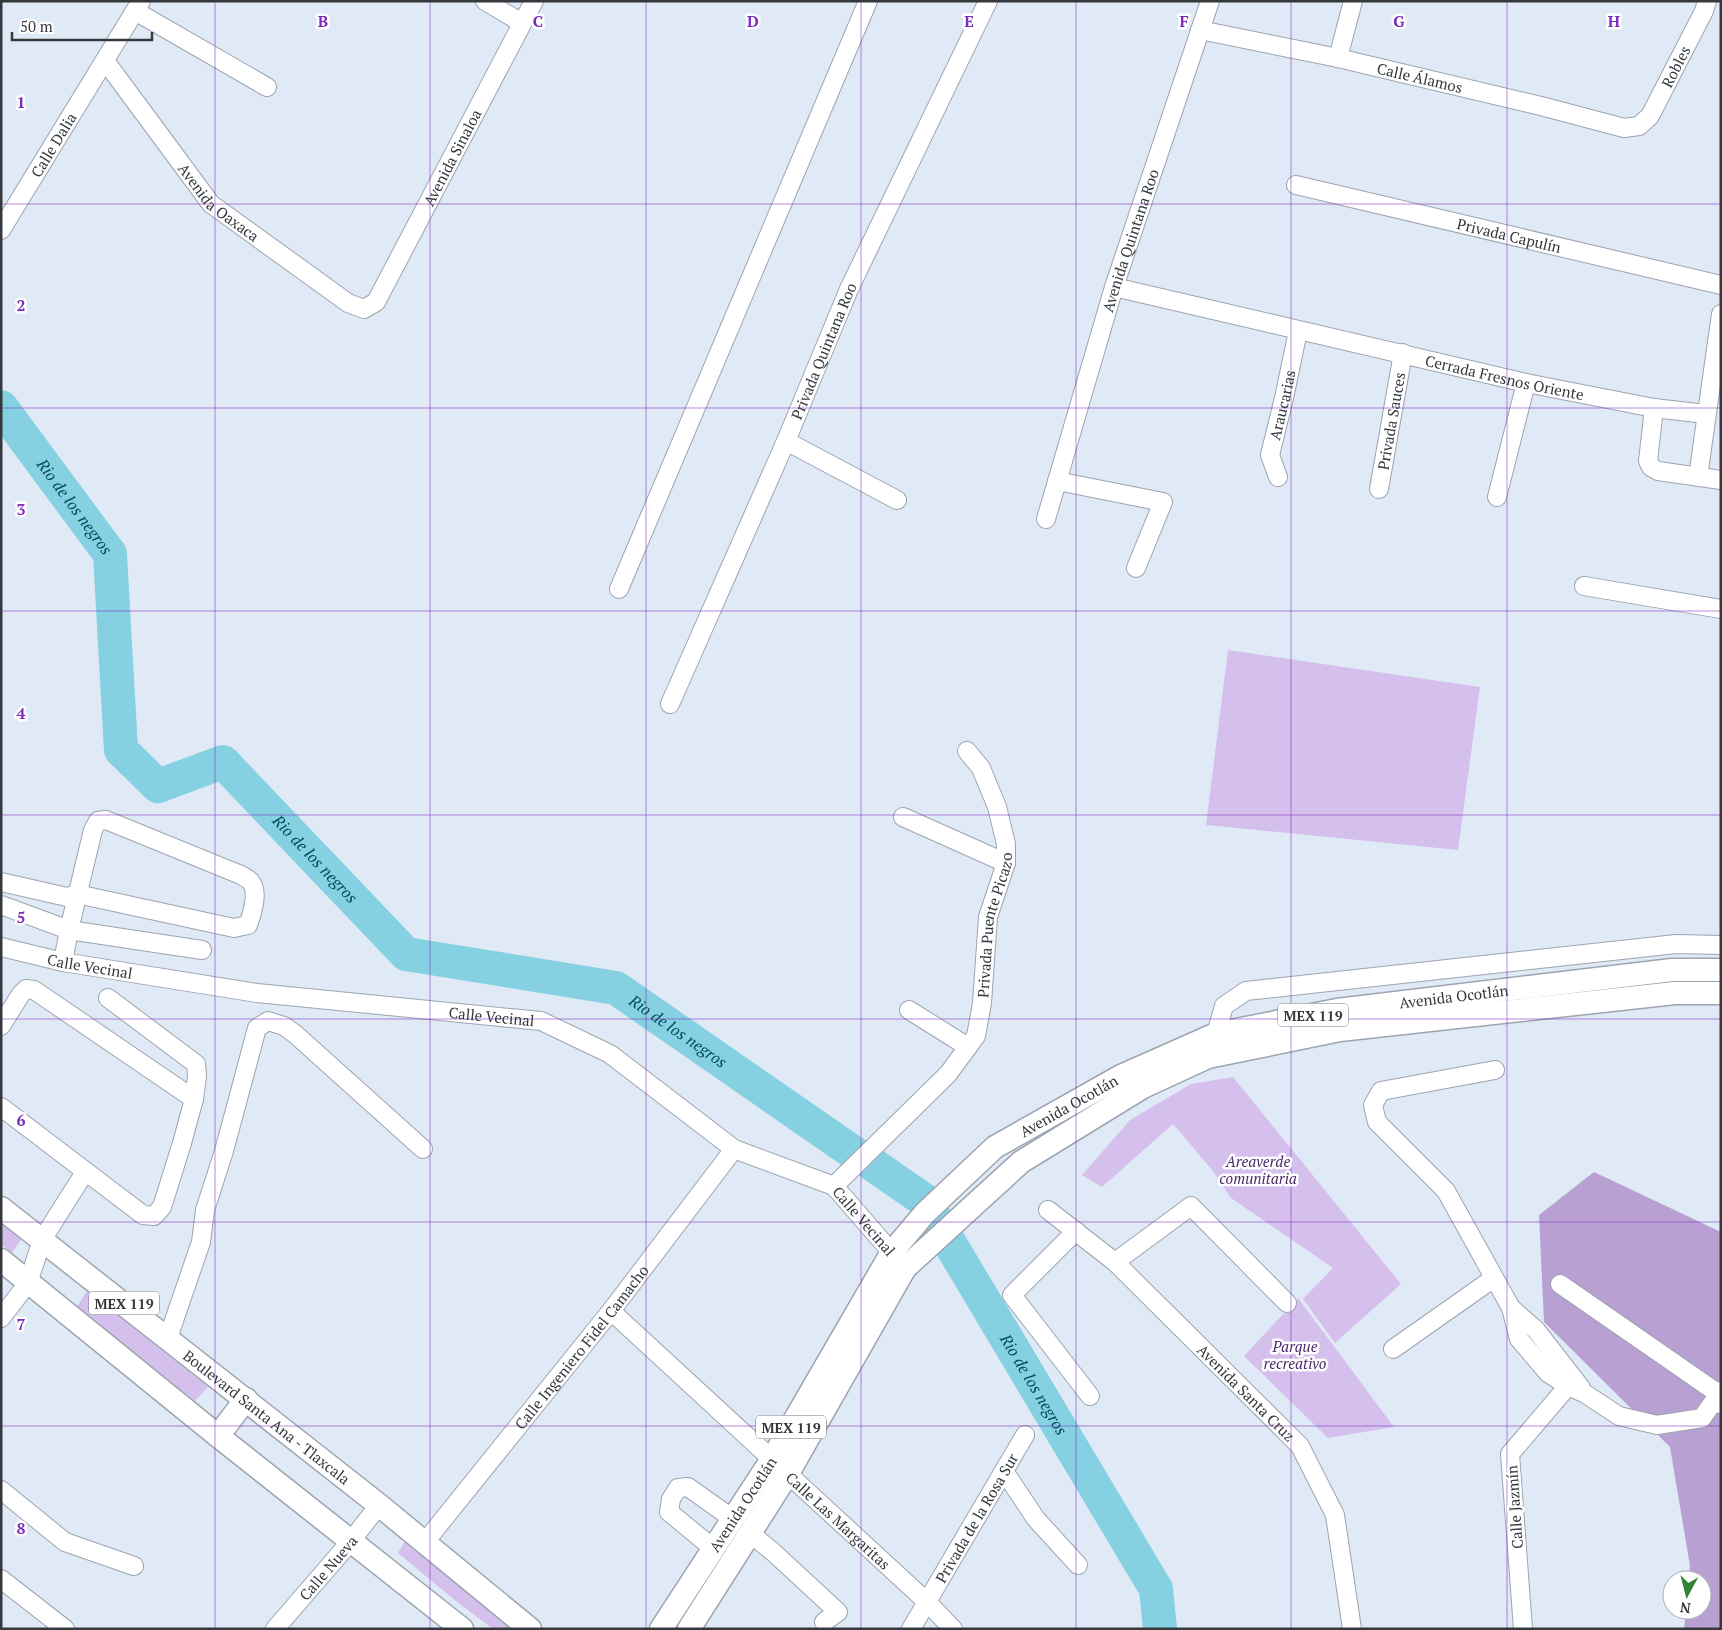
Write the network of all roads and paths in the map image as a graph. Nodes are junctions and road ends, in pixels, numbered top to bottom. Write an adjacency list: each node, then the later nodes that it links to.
1 (485, 1): 9 (street)
2 (534, 1): 9 (street, Avenida Sinaloa)
3 (868, 1): 37 (street)
4 (988, 1): 26 (street, Privada Quintana Roo)
5 (1210, 1): 10 (street, Avenida Quintana Roo)
6 (1353, 1): 11 (street)
7 (1707, 1): 14 (street, Robles)
8 (138, 6): 12 (street, Calle Dalia); 13 (street)
9 (522, 23): 19 (street, Avenida Sinaloa)
10 (1200, 30): 11 (street, Calle Álamos); 18 (street, Avenida Quintana Roo)
11 (1338, 58): 14 (street, Calle Álamos)
12 (106, 62): 16 (street, Calle Dalia); 19 (street, Avenida Oaxaca)
13 (267, 87)
14 (1639, 126)
15 (1296, 185): 17 (street, Privada Capulín)
16 (1, 230)
17 (1721, 285)
18 (1114, 287): 21 (street, Cerrada Fresnos Oriente); 30 (street, Avenida Quintana Roo)
19 (364, 308)
20 (1721, 314): 25 (street)
21 (1298, 330): 22 (street, Cerrada Fresnos Oriente); 27 (street, Araucarias)
22 (1403, 353): 23 (street, Cerrada Fresnos Oriente); 31 (street, Privada Sauces)
23 (1526, 383): 24 (street, Cerrada Fresnos Oriente); 32 (street)
24 (1654, 408): 25 (street, Cerrada Fresnos Oriente); 28 (street)
25 (1706, 414): 28 (street)
26 (786, 441): 33 (street); 39 (street, Privada Quintana Roo)
27 (1278, 477)
28 (1698, 477): 29 (street)
29 (1721, 480)
30 (1057, 481): 34 (street, Avenida Quintana Roo); 35 (street)
31 (1379, 489)
32 (1497, 497)
33 (897, 500)
34 (1046, 518)
35 (1136, 568)
36 (1584, 586): 38 (street)
37 (619, 589)
38 (1721, 609)
39 (670, 704)
40 (967, 751): 42 (street, Privada Puente Picazo)
41 (903, 817): 42 (street)
42 (1006, 863): 57 (street, Privada Puente Picazo)
43 (1, 882): 44 (street)
44 (77, 894): 44 (street); 46 (street)
45 (1, 905): 46 (street)
46 (69, 930): 49 (street); 50 (street)
47 (1721, 945): 56 (street)
48 (1, 947): 50 (street, Calle Vecinal)
49 (202, 950)
50 (63, 962): 62 (street, Calle Vecinal)
51 (1721, 970): 56 (main road, Avenida Ocotlán / MEX 119)
52 (1721, 993): 70 (main road, Avenida Ocotlán / MEX 119)
53 (108, 998): 59 (street)
54 (909, 1010): 57 (street)
55 (1, 1026): 59 (street)
56 (1216, 1034): 70 (main road, Avenida Ocotlán / MEX 119)
57 (968, 1047): 64 (street, Privada Puente Picazo)
58 (1495, 1070): 72 (street)
59 (194, 1099): 63 (street)
60 (1, 1108): 63 (street)
61 (423, 1149): 80 (street)
62 (734, 1149): 64 (street, Calle Vecinal); 77 (street, Calle Ingeniero Fidel Camacho)
63 (85, 1172): 68 (street)
64 (834, 1186): 70 (street, Calle Vecinal)
65 (1, 1208): 68 (main road, Boulevard Santa Ana - Tlaxcala / MEX 119)
66 (1048, 1210): 67 (street, Avenida Santa Cruz)
67 (1076, 1231): 71 (street, Avenida Santa Cruz); 84 (street)
68 (42, 1240): 73 (street); 80 (main road, Boulevard Santa Ana - Tlaxcala / MEX 119)
69 (1, 1260): 73 (main road, MEX 119)
70 (899, 1260): 89 (main road, Avenida Ocotlán / MEX 119)
71 (1115, 1262): 75 (street); 111 (street, Avenida Santa Cruz)
72 (1494, 1278): 76 (street); 82 (street)
73 (28, 1283): 78 (street); 88 (main road, MEX 119)
74 (1560, 1284): 85 (street)
75 (1287, 1303)
76 (1510, 1308): 79 (street); 81 (street)
77 (610, 1311): 89 (street, Calle Las Margaritas); 96 (street, Calle Ingeniero Fidel Camacho)
78 (1, 1318)
79 (1542, 1336): 81 (street); 83 (street)
80 (168, 1338): 86 (main road, Boulevard Santa Ana - Tlaxcala / MEX 119)
81 (1527, 1348): 83 (street)
82 (1393, 1349)
83 (1575, 1386): 85 (street); 112 (street, Calle Jazmín)
84 (1090, 1396)
85 (1720, 1396)
86 (246, 1399): 88 (main road); 92 (main road, Boulevard Santa Ana - Tlaxcala / MEX 119)
87 (1025, 1435): 90 (street, Privada de la Rosa Sur)
88 (218, 1436): 95 (main road, MEX 119)
89 (780, 1467): 93 (main road, Avenida Ocotlán / MEX 119); 94 (main road, Avenida Ocotlán / MEX 119); 101 (street, Calle Las Margaritas)
90 (1004, 1471): 98 (street); 101 (street, Privada de la Rosa Sur)
91 (1, 1490): 99 (street)
92 (380, 1505): 95 (street, Calle Nueva); 96 (main road, Boulevard Santa Ana - Tlaxcala / MEX 119)
93 (733, 1519): 97 (main road, Avenida Ocotlán / MEX 119); 97 (street)
94 (750, 1533): 102 (street); 108 (main road, Avenida Ocotlán / MEX 119)
95 (351, 1541): 104 (street, Calle Nueva); 105 (main road, MEX 119)
96 (425, 1542): 106 (main road, Boulevard Santa Ana - Tlaxcala / MEX 119)
97 (714, 1549): 107 (main road, Avenida Ocotlán / MEX 119)
98 (1078, 1565)
99 (134, 1566)
100 (1, 1579): 103 (street)
101 (927, 1602): 109 (street, Privada de la Rosa Sur); 110 (street, Calle Las Margaritas)
102 (824, 1622)
103 (65, 1629)
104 (275, 1629)
105 (462, 1629)
106 (530, 1629)
107 (661, 1629)
108 (689, 1629)
109 (911, 1629)
110 (953, 1629)
111 (1352, 1629)
112 (1523, 1629)

